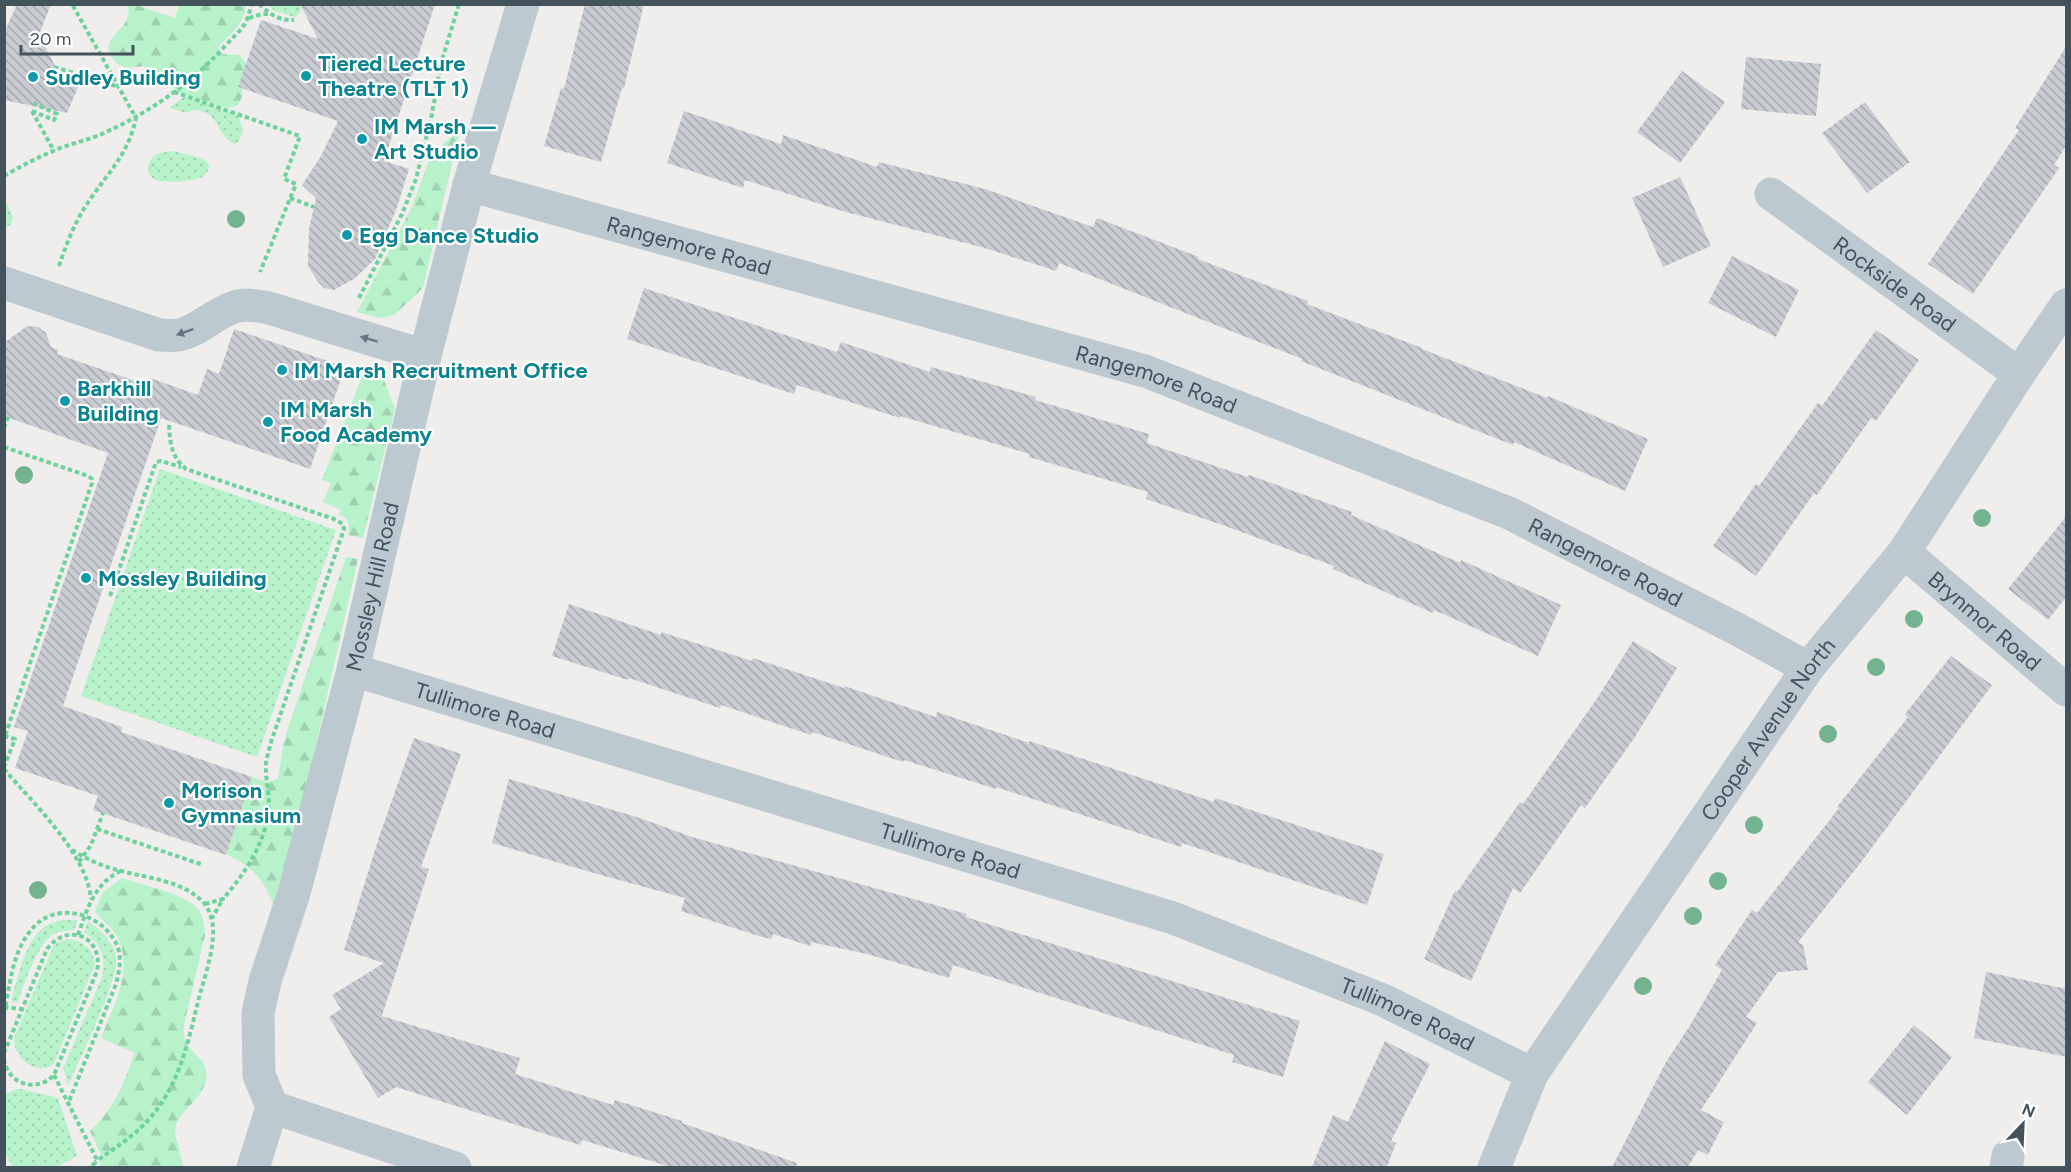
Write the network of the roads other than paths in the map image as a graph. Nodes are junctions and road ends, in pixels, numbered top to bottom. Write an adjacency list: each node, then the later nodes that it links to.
1 (523, 4): 2 (street, Mossley Hill Road)
2 (469, 185): 6 (street, Mossley Hill Road); 9 (street, Rangemore Road)
3 (1771, 194): 7 (street, Rockside Road)
4 (4, 283): 6 (street, one-way to 4)
5 (2067, 305): 7 (street, Cooper Avenue North)
6 (425, 356): 10 (street, Mossley Hill Road)
7 (2019, 374): 8 (street, Cooper Avenue North)
8 (1904, 552): 9 (street, Cooper Avenue North); 11 (street, Brynmor Road)
9 (1808, 668): 12 (street, Cooper Avenue North)
10 (353, 670): 12 (street, Tullimore Road); 13 (street, Mossley Hill Road)
11 (2067, 690)
12 (1532, 1074): 14 (street, Cooper Avenue North)
13 (272, 1107): 15 (street); 16 (street)
14 (1506, 1163)
15 (253, 1167)
16 (455, 1167)

